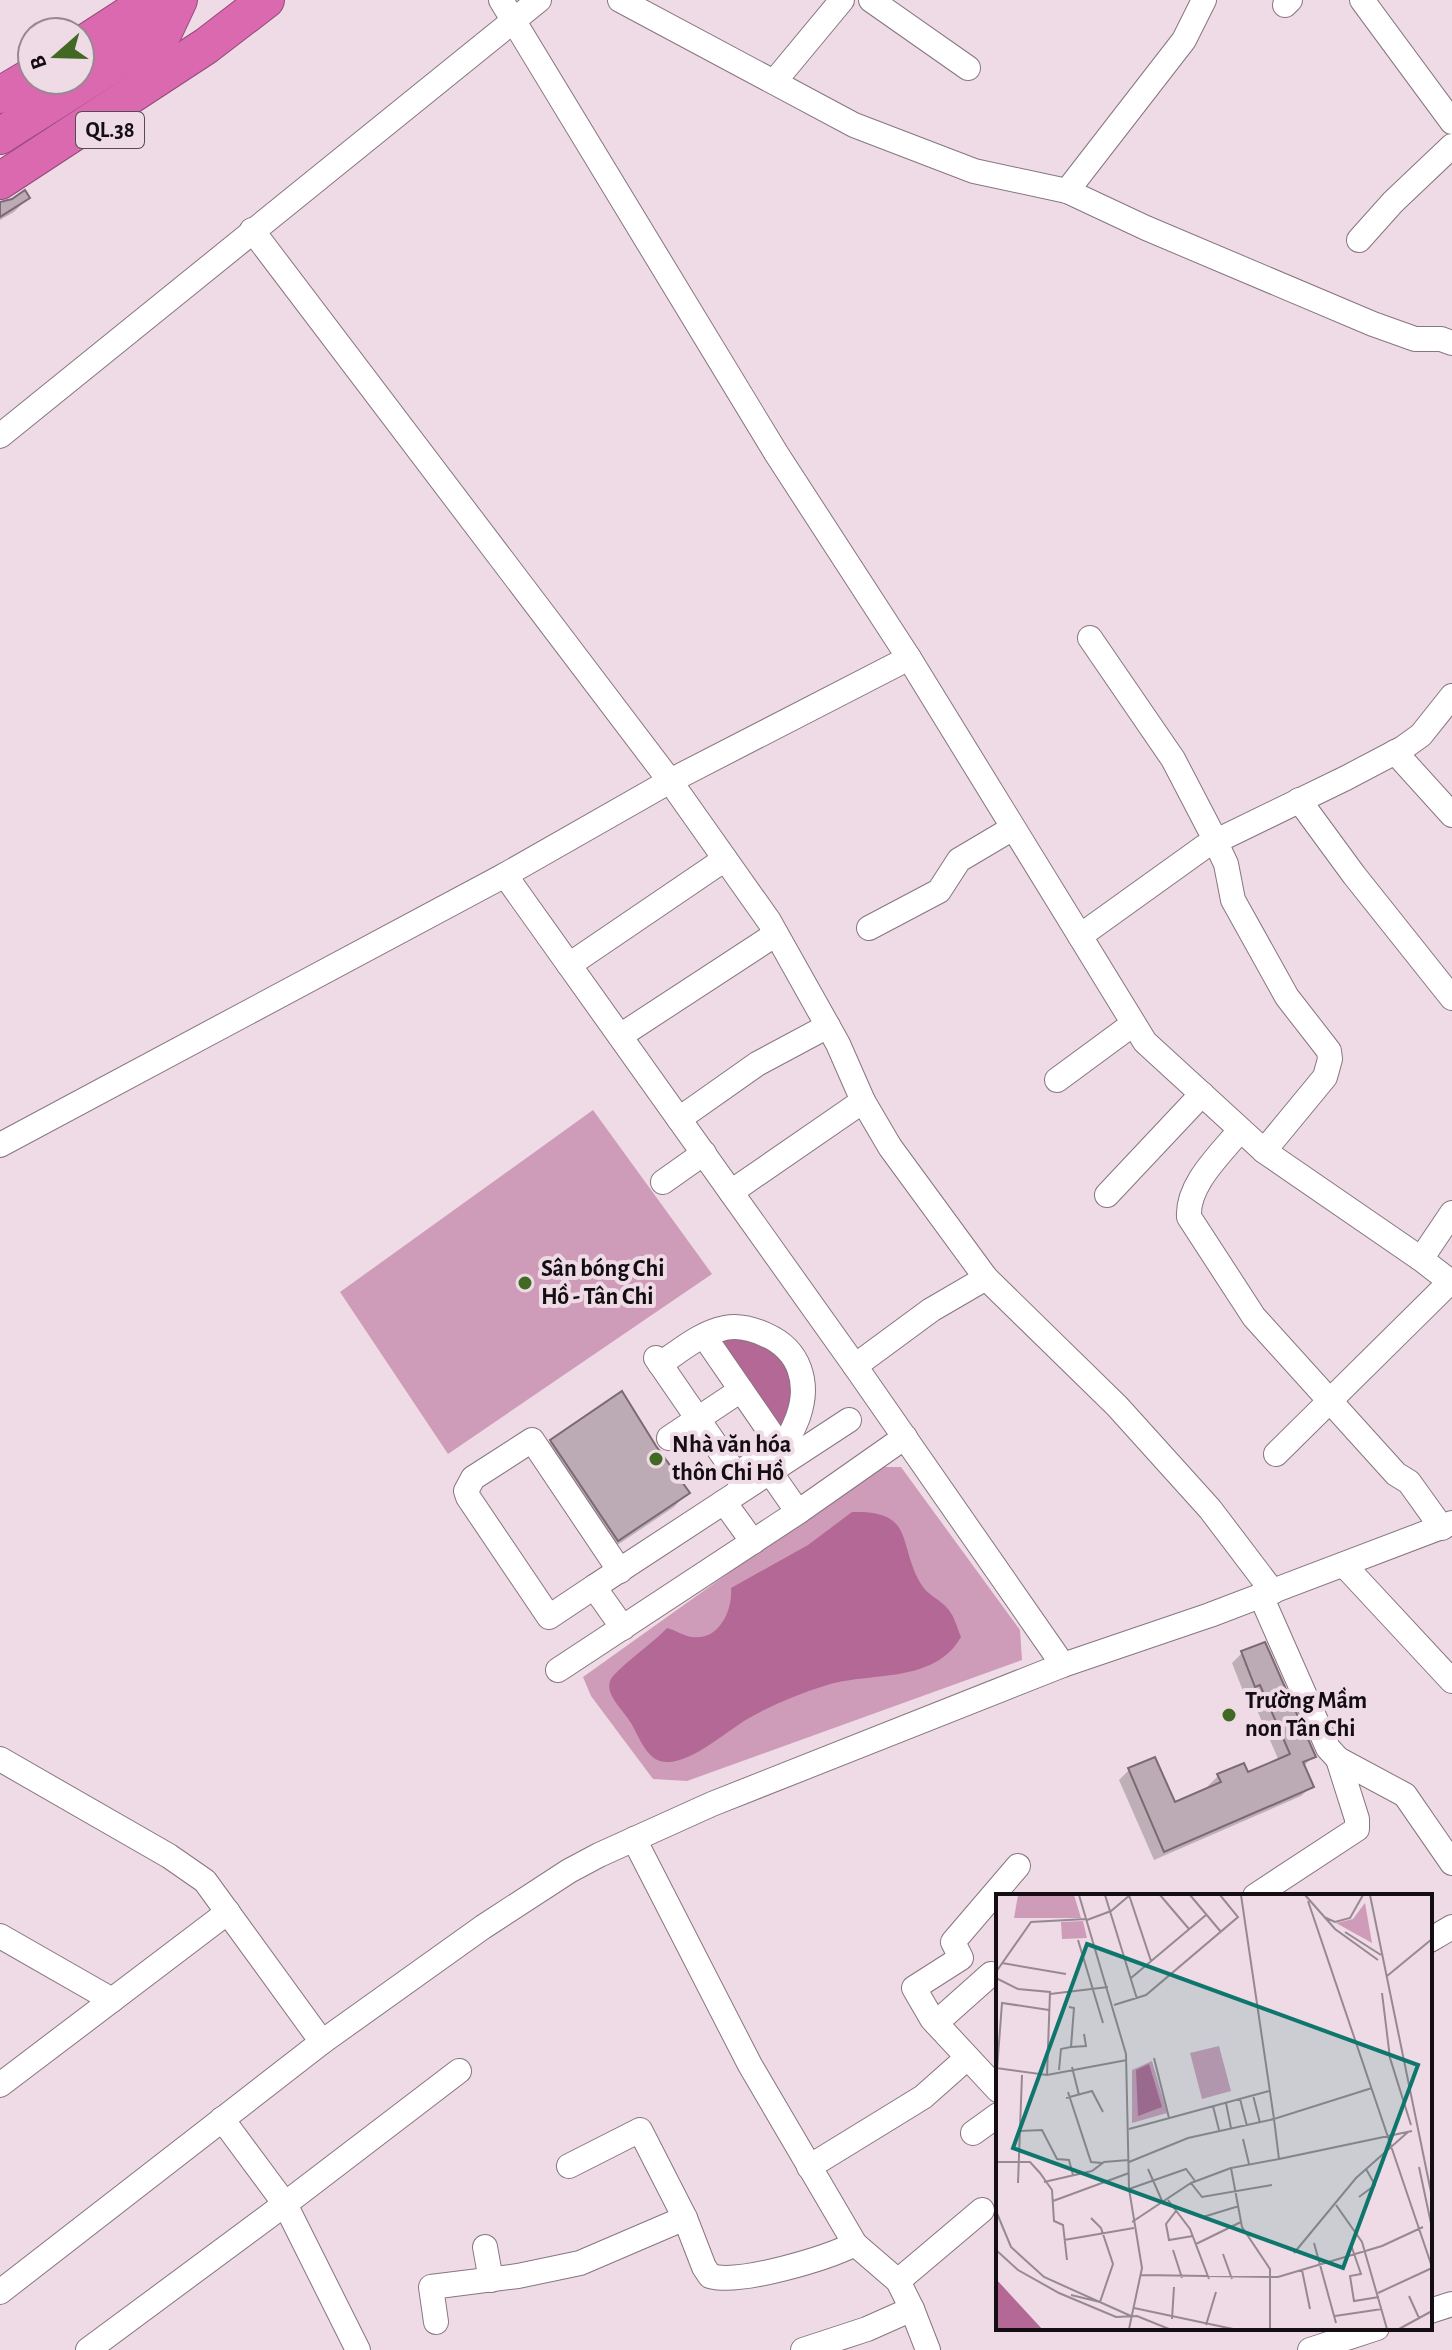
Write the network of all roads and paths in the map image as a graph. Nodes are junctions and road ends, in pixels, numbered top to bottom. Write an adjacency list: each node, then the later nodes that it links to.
1 (178, 0): 11 (highway); 13 (highway); 19 (highway, QL.38)
2 (188, 0): 12 (highway)
3 (266, 0): 12 (highway, QL.38)
4 (539, 0): 10 (street)
5 (620, 0): 15 (street)
6 (842, 0): 15 (street)
7 (871, 0): 14 (street)
8 (1204, 0): 23 (street)
9 (1362, 0): 18 (street)
10 (507, 10): 25 (street); 30 (street)
11 (96, 36)
12 (210, 42): 21 (highway, QL.38); 22 (highway, QL.38); 24 (highway, QL.38)
13 (96, 53)
14 (968, 68)
15 (774, 82): 23 (street)
16 (29, 96): 17 (highway)
17 (0, 115)
18 (1452, 122)
19 (0, 136)
20 (1452, 146): 26 (street)
21 (0, 161)
22 (0, 181)
23 (1067, 191): 27 (street)
24 (0, 201)
25 (252, 230): 28 (street); 33 (street)
26 (1359, 240)
27 (1452, 343)
28 (0, 436)
29 (1090, 638): 37 (street)
30 (909, 658): 33 (street); 36 (street)
31 (1452, 696): 32 (street)
32 (1395, 752): 34 (street); 35 (street)
33 (670, 781): 38 (street); 39 (street)
34 (1299, 800): 37 (street); 44 (street)
35 (1452, 815)
36 (1013, 828): 40 (street); 42 (street)
37 (1215, 840): 42 (street); 54 (street)
38 (725, 859): 41 (street); 43 (street)
39 (505, 875): 43 (street); 53 (street)
40 (869, 928)
41 (776, 934): 46 (street); 47 (street)
42 (1080, 936): 45 (street)
43 (569, 965): 47 (street)
44 (1452, 998)
45 (1133, 1024): 48 (street); 49 (street)
46 (828, 1026): 50 (street); 51 (street)
47 (620, 1036): 51 (street)
48 (1057, 1080)
49 (1202, 1094): 52 (street); 58 (street)
50 (863, 1101): 57 (street); 61 (street)
51 (679, 1119): 55 (street)
52 (1240, 1130): 54 (street); 66 (street)
53 (0, 1145)
54 (1264, 1151): 60 (street)
55 (704, 1153): 56 (street); 57 (street)
56 (663, 1182)
57 (731, 1192): 64 (street)
58 (1107, 1195)
59 (1452, 1213): 60 (street)
60 (1421, 1259): 62 (street)
61 (986, 1278): 64 (street); 82 (street)
62 (1451, 1282): 66 (street)
63 (704, 1336): 65 (street); 67 (street); 71 (street)
64 (855, 1366): 69 (street)
65 (741, 1390): 67 (street); 71 (street)
66 (1331, 1400): 72 (street); 77 (street)
67 (698, 1419): 70 (street); 74 (street)
68 (849, 1420): 73 (street)
69 (905, 1437): 76 (street); 84 (street)
70 (669, 1438)
71 (779, 1445): 74 (street)
72 (1276, 1454)
73 (770, 1472): 74 (street); 76 (street)
74 (741, 1481): 75 (street)
75 (724, 1502): 78 (street); 80 (street)
76 (798, 1512): 78 (street)
77 (1447, 1526): 79 (street)
78 (753, 1542): 83 (street)
79 (1345, 1566): 82 (street); 86 (street)
80 (620, 1571): 81 (street); 81 (street)
81 (594, 1587): 83 (street)
82 (1267, 1594): 84 (street); 88 (street)
83 (623, 1628): 85 (street)
84 (1063, 1665): 89 (street)
85 (558, 1670)
86 (1452, 1681)
87 (0, 1759): 93 (street)
88 (1338, 1759): 90 (street); 92 (street)
89 (634, 1839): 100 (street); 109 (street)
90 (1452, 1863)
91 (1018, 1866): 99 (street)
92 (1258, 1894)
93 (228, 1912): 98 (street); 100 (street)
94 (1452, 1927): 96 (street)
95 (0, 1936): 98 (street)
96 (1432, 1939)
97 (991, 1974): 99 (street)
98 (112, 2000): 103 (street)
99 (936, 2023): 101 (street)
100 (322, 2042): 106 (street)
101 (967, 2058): 104 (street); 109 (street)
102 (459, 2071): 110 (street)
103 (0, 2085)
104 (996, 2088)
105 (996, 2116): 107 (street)
106 (222, 2119): 110 (street); 117 (street)
107 (973, 2133)
108 (569, 2166): 112 (street)
109 (809, 2167): 113 (street)
110 (285, 2204): 124 (street); 125 (street)
111 (982, 2210): 116 (street)
112 (685, 2218): 113 (street); 115 (street)
113 (855, 2244): 116 (street)
114 (485, 2247): 115 (street)
115 (491, 2280): 121 (street)
116 (898, 2281): 119 (street)
117 (0, 2292)
118 (1452, 2304): 120 (street)
119 (912, 2309): 126 (street); 127 (street)
120 (1432, 2310)
121 (436, 2322)
122 (1368, 2330): 123 (street)
123 (1319, 2341)
124 (88, 2350)
125 (358, 2350)
126 (803, 2350)
127 (928, 2350)

